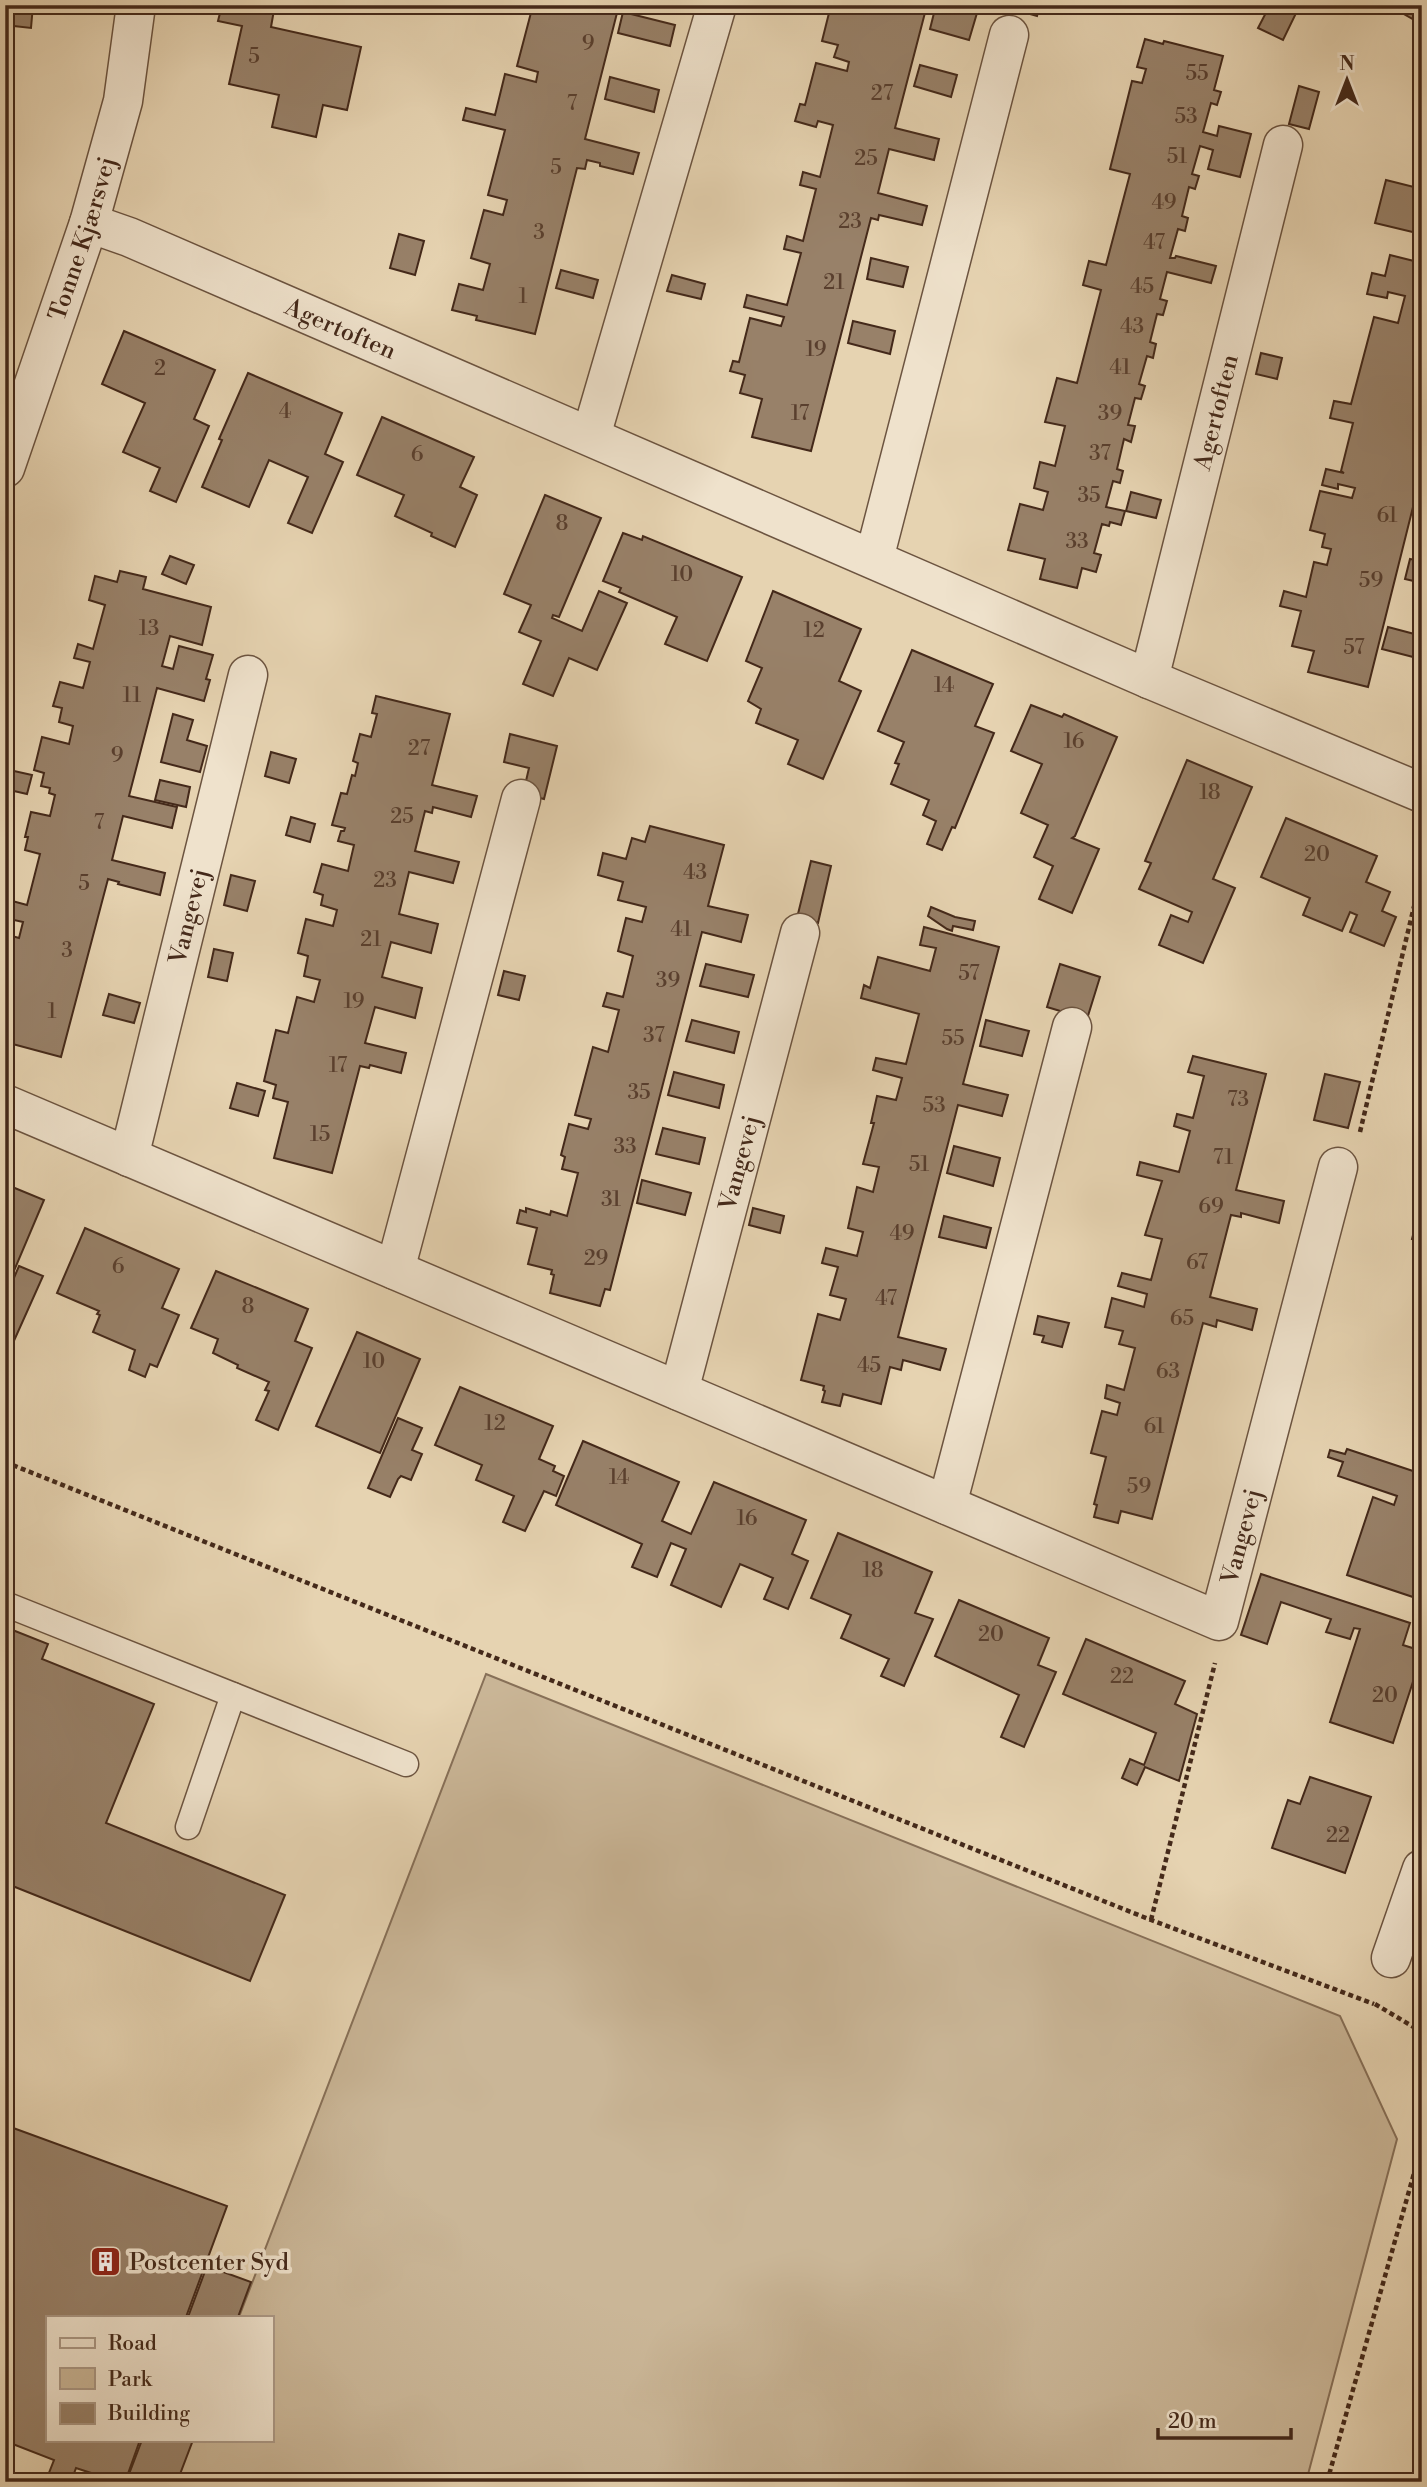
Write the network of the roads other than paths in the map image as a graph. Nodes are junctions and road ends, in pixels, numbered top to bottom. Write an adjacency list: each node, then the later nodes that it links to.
1 (136, 5): 5 (street, Tonne Kjærsvej)
2 (717, 5): 6 (street)
3 (1009, 35): 8 (street)
4 (1283, 145): 10 (street, Agertoften)
5 (89, 223): 6 (street, Agertoften); 7 (street, Tonne Kjærsvej)
6 (591, 436): 8 (street, Agertoften)
7 (5, 468)
8 (873, 559): 10 (street, Agertoften)
9 (248, 675): 16 (street, Vangevej)
10 (1149, 679): 11 (street, Agertoften)
11 (1422, 793)
12 (521, 799): 18 (street)
13 (800, 933): 19 (street, Vangevej)
14 (1072, 1027): 20 (street)
15 (5, 1104): 16 (street, Vangevej)
16 (129, 1157): 18 (street, Vangevej)
17 (1338, 1167): 20 (street, Vangevej)
18 (395, 1270): 19 (street, Vangevej)
19 (679, 1391): 20 (street, Vangevej)
20 (947, 1505)
21 (5, 1604): 22 (lane)
22 (233, 1695): 23 (lane); 24 (lane)
23 (406, 1764)
24 (188, 1827)
25 (1422, 1869): 26 (street)
26 (1391, 1958)

